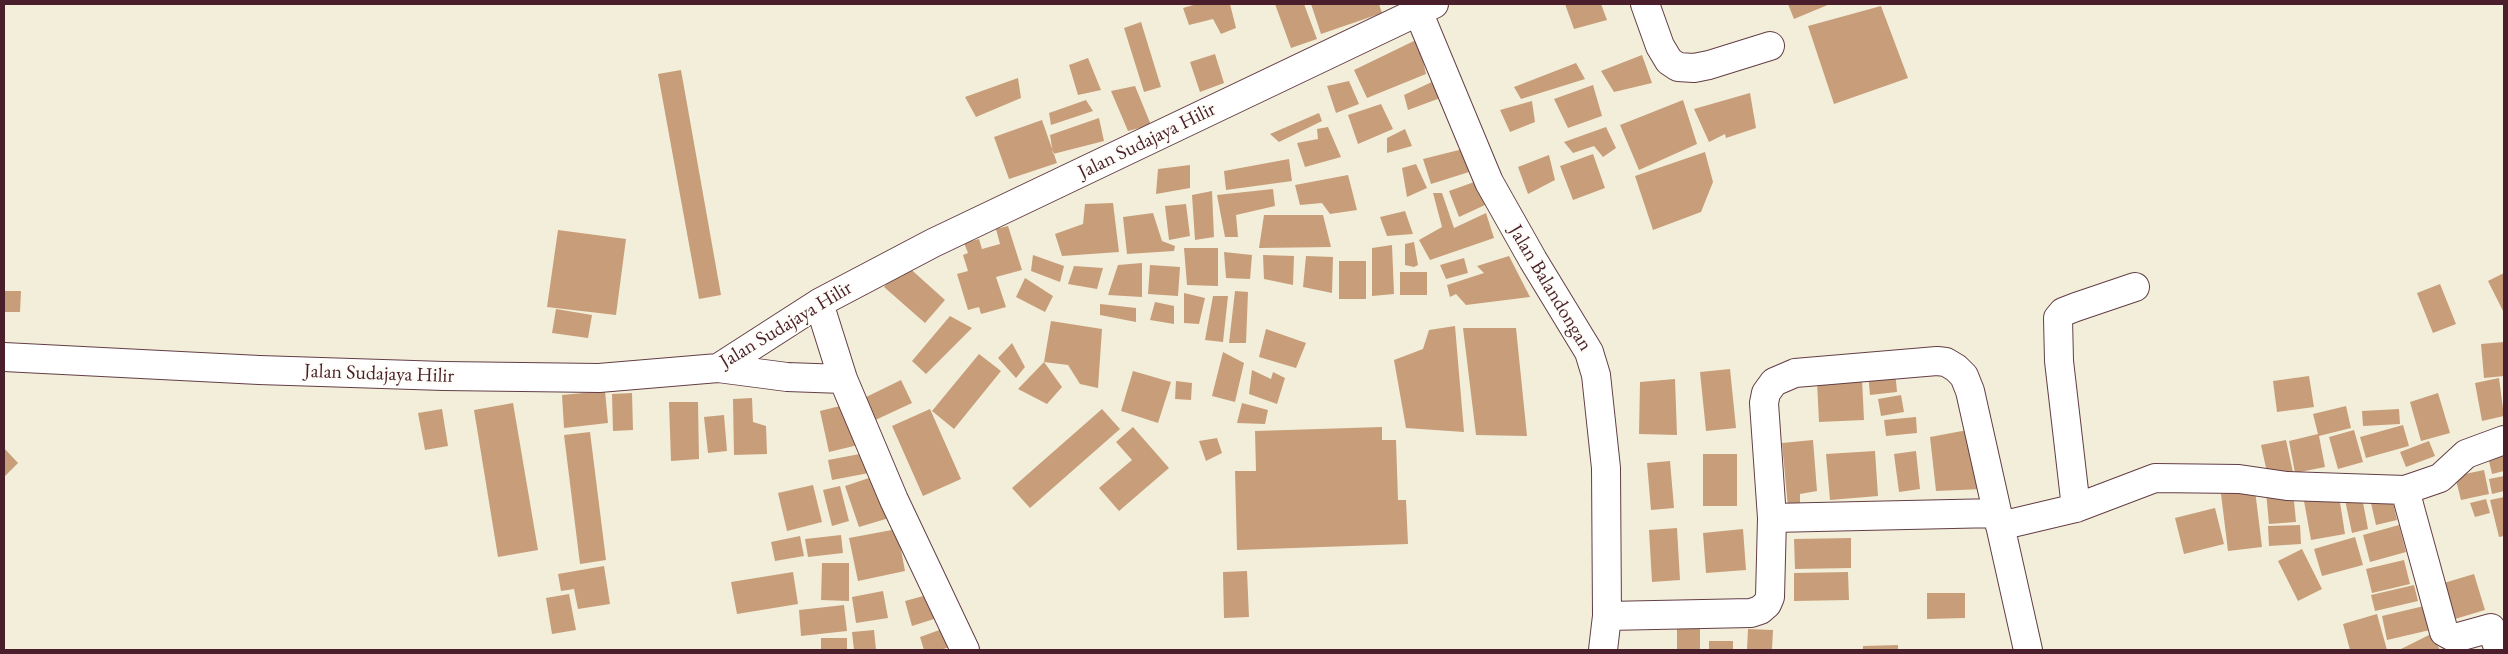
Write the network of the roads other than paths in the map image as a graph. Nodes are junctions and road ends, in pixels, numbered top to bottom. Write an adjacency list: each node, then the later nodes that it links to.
1 (1646, 4): 3 (street)
2 (1422, 6): 5 (street, Jalan Sudajaya Hilir); 14 (street, Jalan Balandongan)
3 (1770, 46)
4 (2135, 287): 11 (street)
5 (819, 303): 7 (street, Jalan Sudajaya Hilir); 8 (street)
6 (4, 357): 7 (street, Jalan Sudajaya Hilir)
7 (718, 368): 8 (street)
8 (843, 379): 15 (street)
9 (2504, 440): 10 (street)
10 (2405, 490): 11 (street); 18 (street)
11 (2076, 508): 13 (street)
12 (1772, 518): 13 (street); 13 (street); 14 (street)
13 (1999, 520): 17 (street)
14 (1607, 616): 16 (street, Jalan Balandongan)
15 (965, 650)
16 (1603, 650)
17 (2028, 650)
18 (2499, 650)

